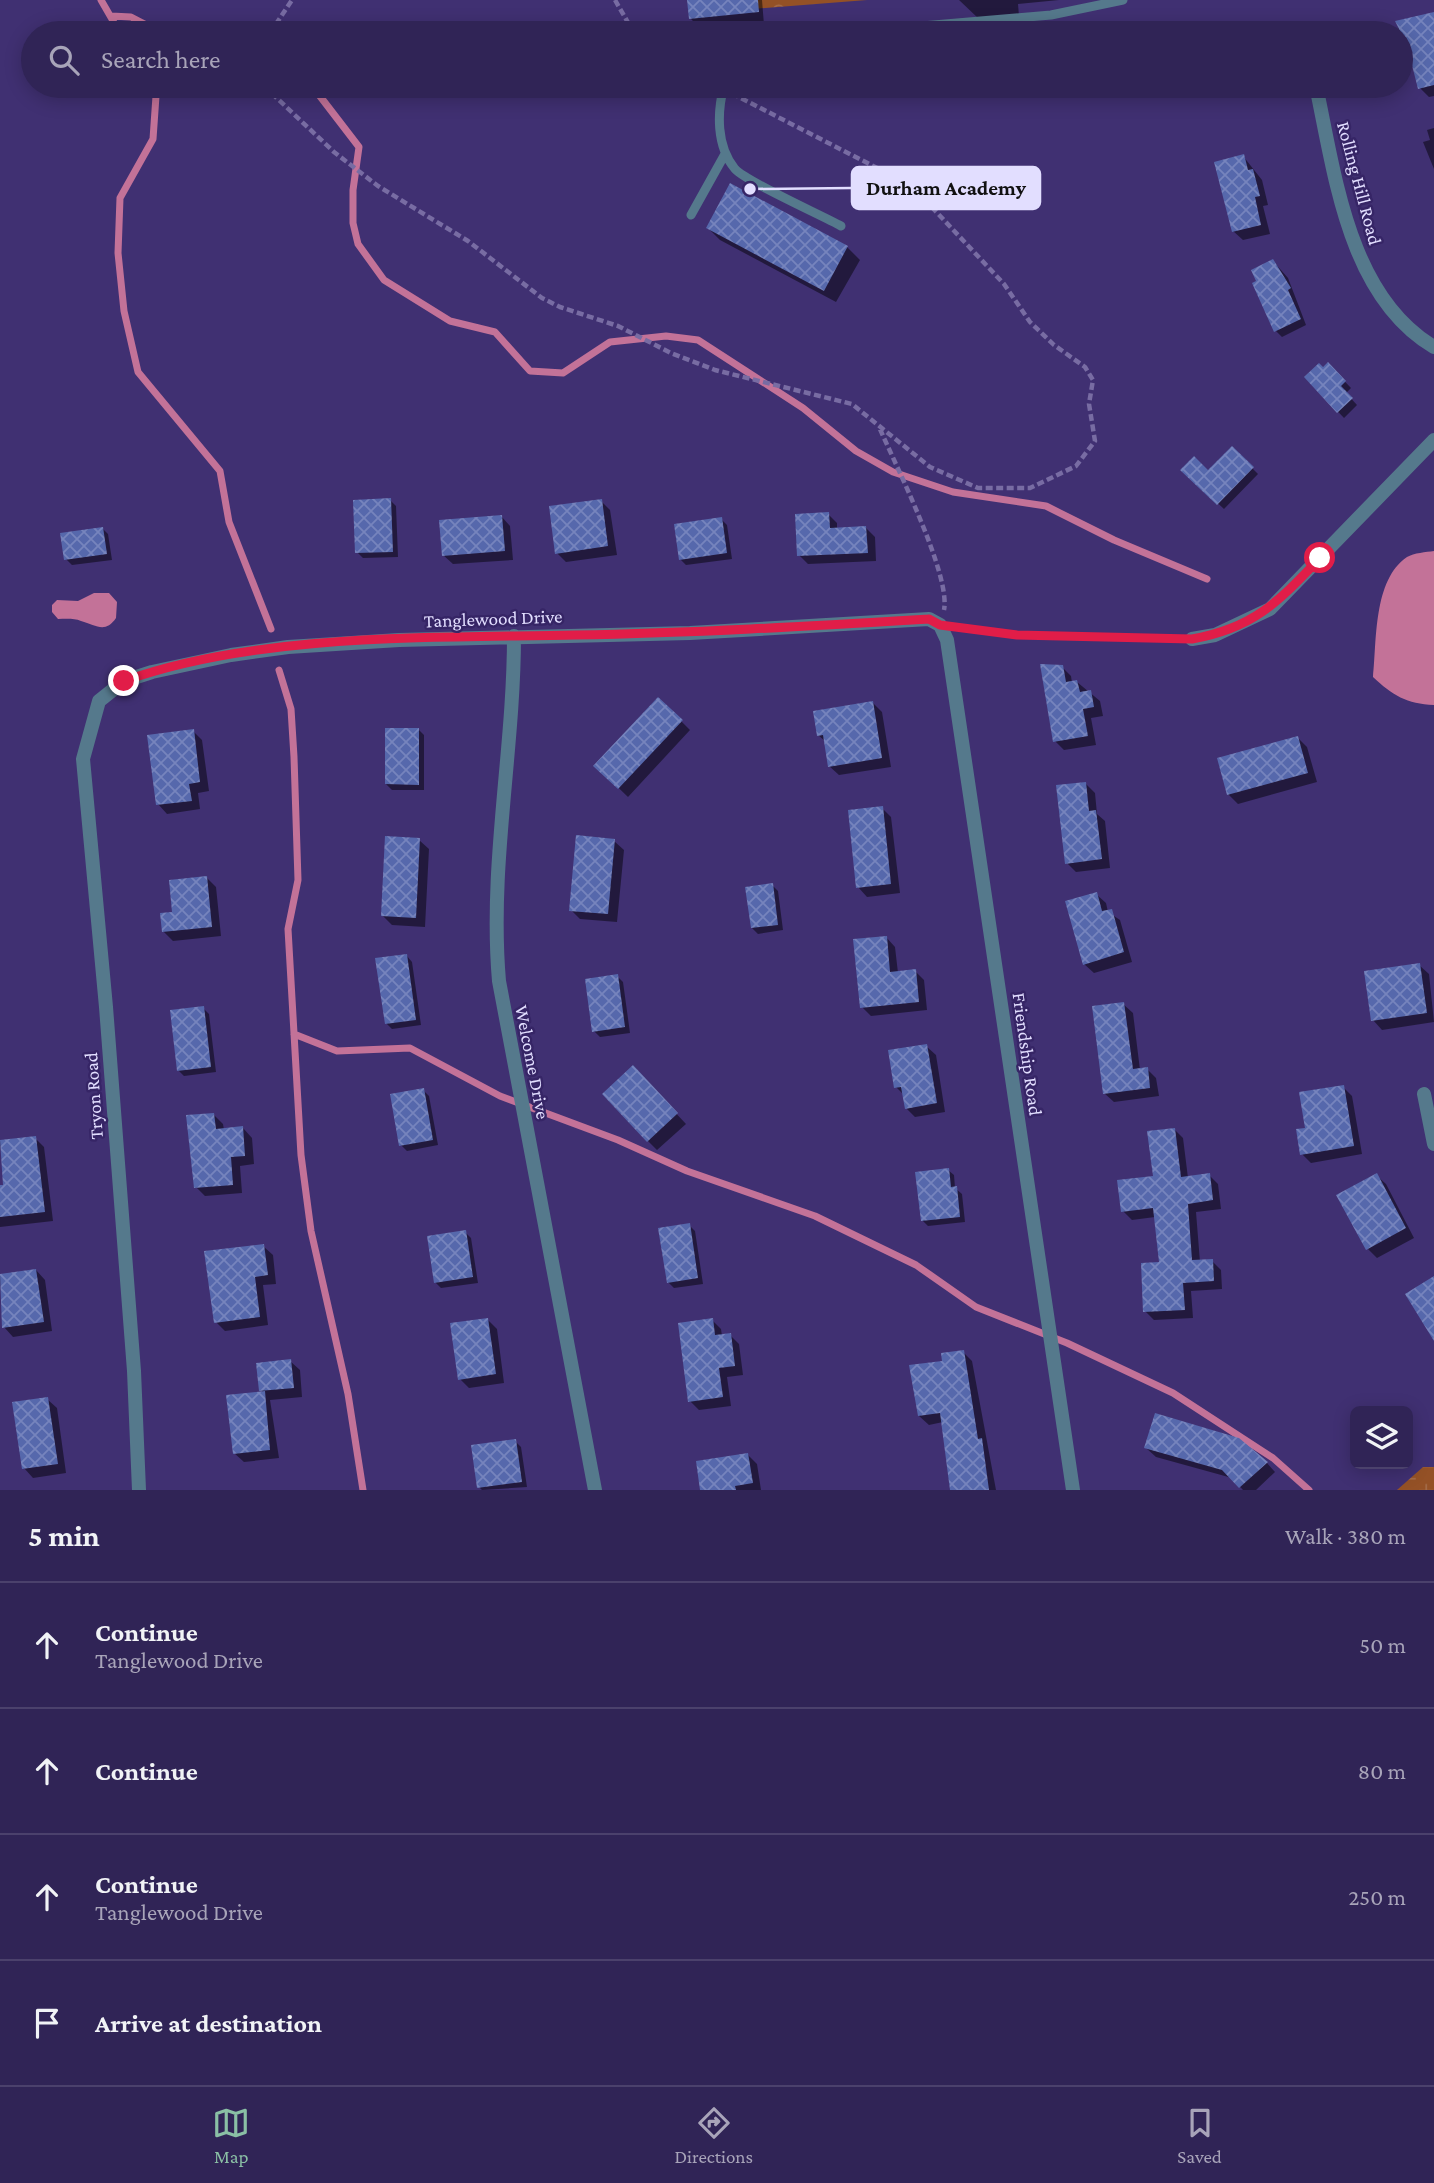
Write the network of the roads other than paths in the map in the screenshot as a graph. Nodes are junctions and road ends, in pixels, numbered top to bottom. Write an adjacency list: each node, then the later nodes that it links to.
1 (1122, 0): 2 (lane)
2 (981, 21)
3 (721, 98): 5 (lane)
4 (1318, 98): 8 (street, Rolling Hill Road)
5 (725, 154): 6 (lane); 7 (lane)
6 (691, 215)
7 (841, 226)
8 (1434, 346)
9 (1434, 440): 12 (street)
10 (940, 625): 11 (street, Tanglewood Drive); 18 (street, Friendship Road)
11 (514, 636): 13 (street, Tanglewood Drive); 17 (street, Welcome Drive)
12 (1192, 639)
13 (99, 701): 16 (street, Tryon Road)
14 (1424, 1094): 15 (street)
15 (1434, 1144)
16 (139, 1490)
17 (595, 1490)
18 (1073, 1490)

